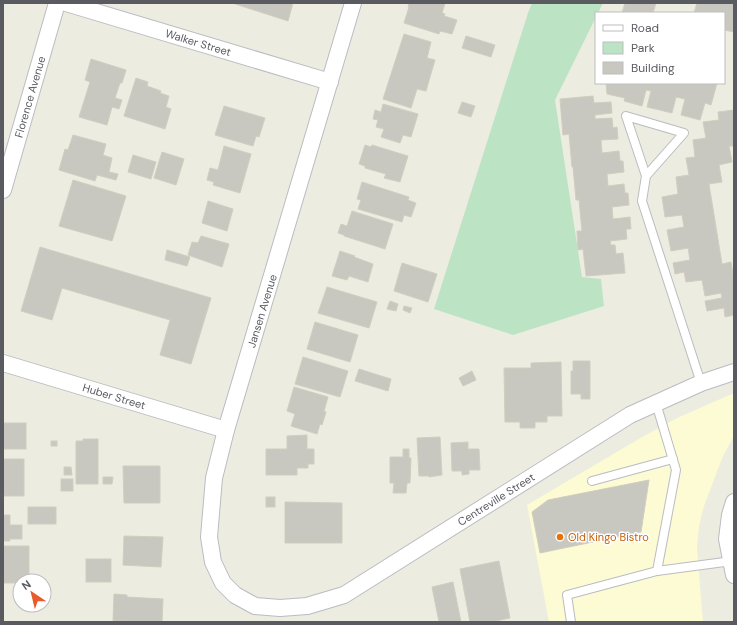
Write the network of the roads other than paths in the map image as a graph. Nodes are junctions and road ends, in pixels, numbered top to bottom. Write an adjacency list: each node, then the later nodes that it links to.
1 (57, 3): 6 (street, Florence Avenue)
2 (66, 3): 4 (street, Walker Street)
3 (353, 3): 4 (street, Jansen Avenue)
4 (330, 82): 11 (street, Jansen Avenue)
5 (646, 176): 5 (lane); 9 (lane)
6 (3, 190)
7 (3, 363): 11 (street, Huber Street)
8 (734, 372): 9 (street, Centreville Street)
9 (700, 383): 10 (street, Centreville Street)
10 (656, 403): 12 (lane); 17 (street, Centreville Street)
11 (226, 430): 17 (street, Jansen Avenue)
12 (673, 458): 13 (lane); 16 (lane)
13 (592, 481)
14 (734, 502): 15 (street)
15 (733, 568): 16 (lane)
16 (657, 571): 18 (lane)
17 (255, 606)
18 (571, 622)

